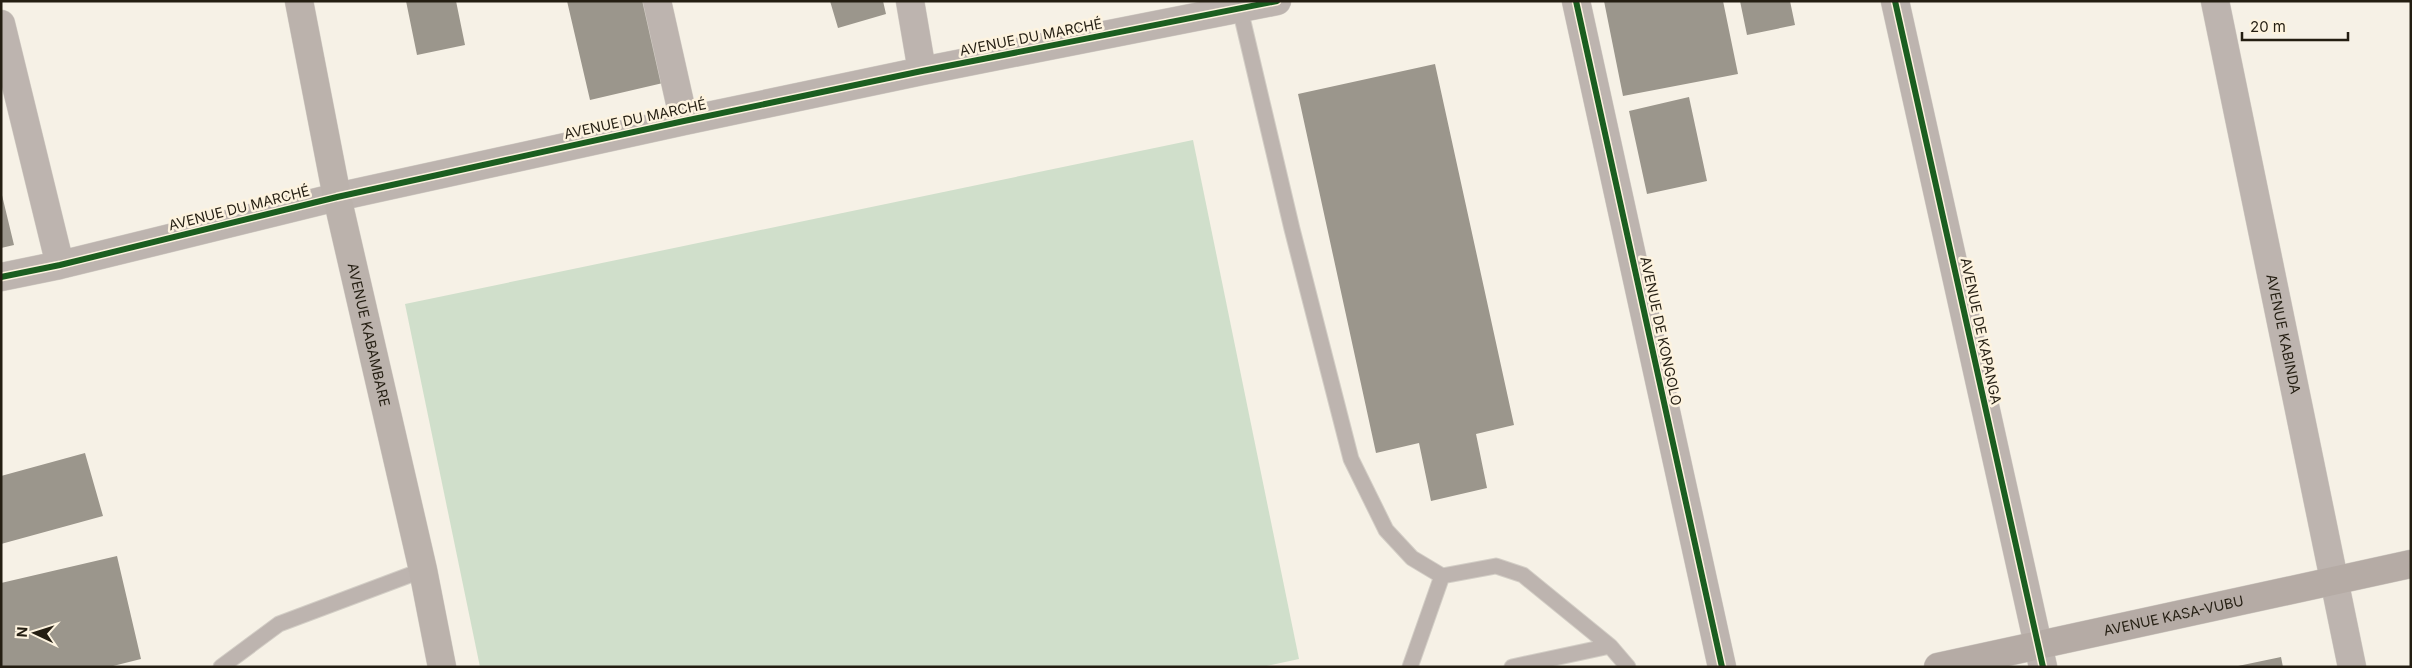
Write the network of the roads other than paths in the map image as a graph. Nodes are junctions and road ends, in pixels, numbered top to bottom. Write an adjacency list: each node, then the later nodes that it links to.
1 (299, 1): 12 (main road, AVENUE KABAMBARE)
2 (657, 1): 11 (street)
3 (910, 1): 10 (street)
4 (1277, 1): 8 (street, AVENUE DU MARCHÉ)
5 (1576, 1): 26 (street, AVENUE DE KONGOLO)
6 (1895, 1): 20 (street, AVENUE DE KAPANGA)
7 (2215, 1): 18 (street, AVENUE KABINDA)
8 (1240, 5): 10 (street, AVENUE DU MARCHÉ); 17 (lane)
9 (1, 24): 13 (street)
10 (922, 71): 11 (street, AVENUE DU MARCHÉ)
11 (684, 121): 12 (street, AVENUE DU MARCHÉ)
12 (337, 197): 13 (street, AVENUE DU MARCHÉ); 16 (main road, AVENUE KABAMBARE)
13 (60, 265): 14 (street, AVENUE DU MARCHÉ)
14 (1, 277)
15 (2411, 564): 18 (main road, AVENUE KASA-VUBU)
16 (423, 570): 21 (lane); 22 (main road, AVENUE KABAMBARE)
17 (1442, 576): 19 (lane); 23 (lane)
18 (2334, 580): 20 (main road, AVENUE KASA-VUBU); 28 (street, AVENUE KABINDA)
19 (1610, 646): 24 (lane); 25 (lane)
20 (2040, 655): 27 (main road, AVENUE KASA-VUBU)
21 (221, 667)
22 (442, 667)
23 (1410, 667)
24 (1512, 667)
25 (1628, 667)
26 (1722, 667)
27 (1938, 667)
28 (2352, 667)

